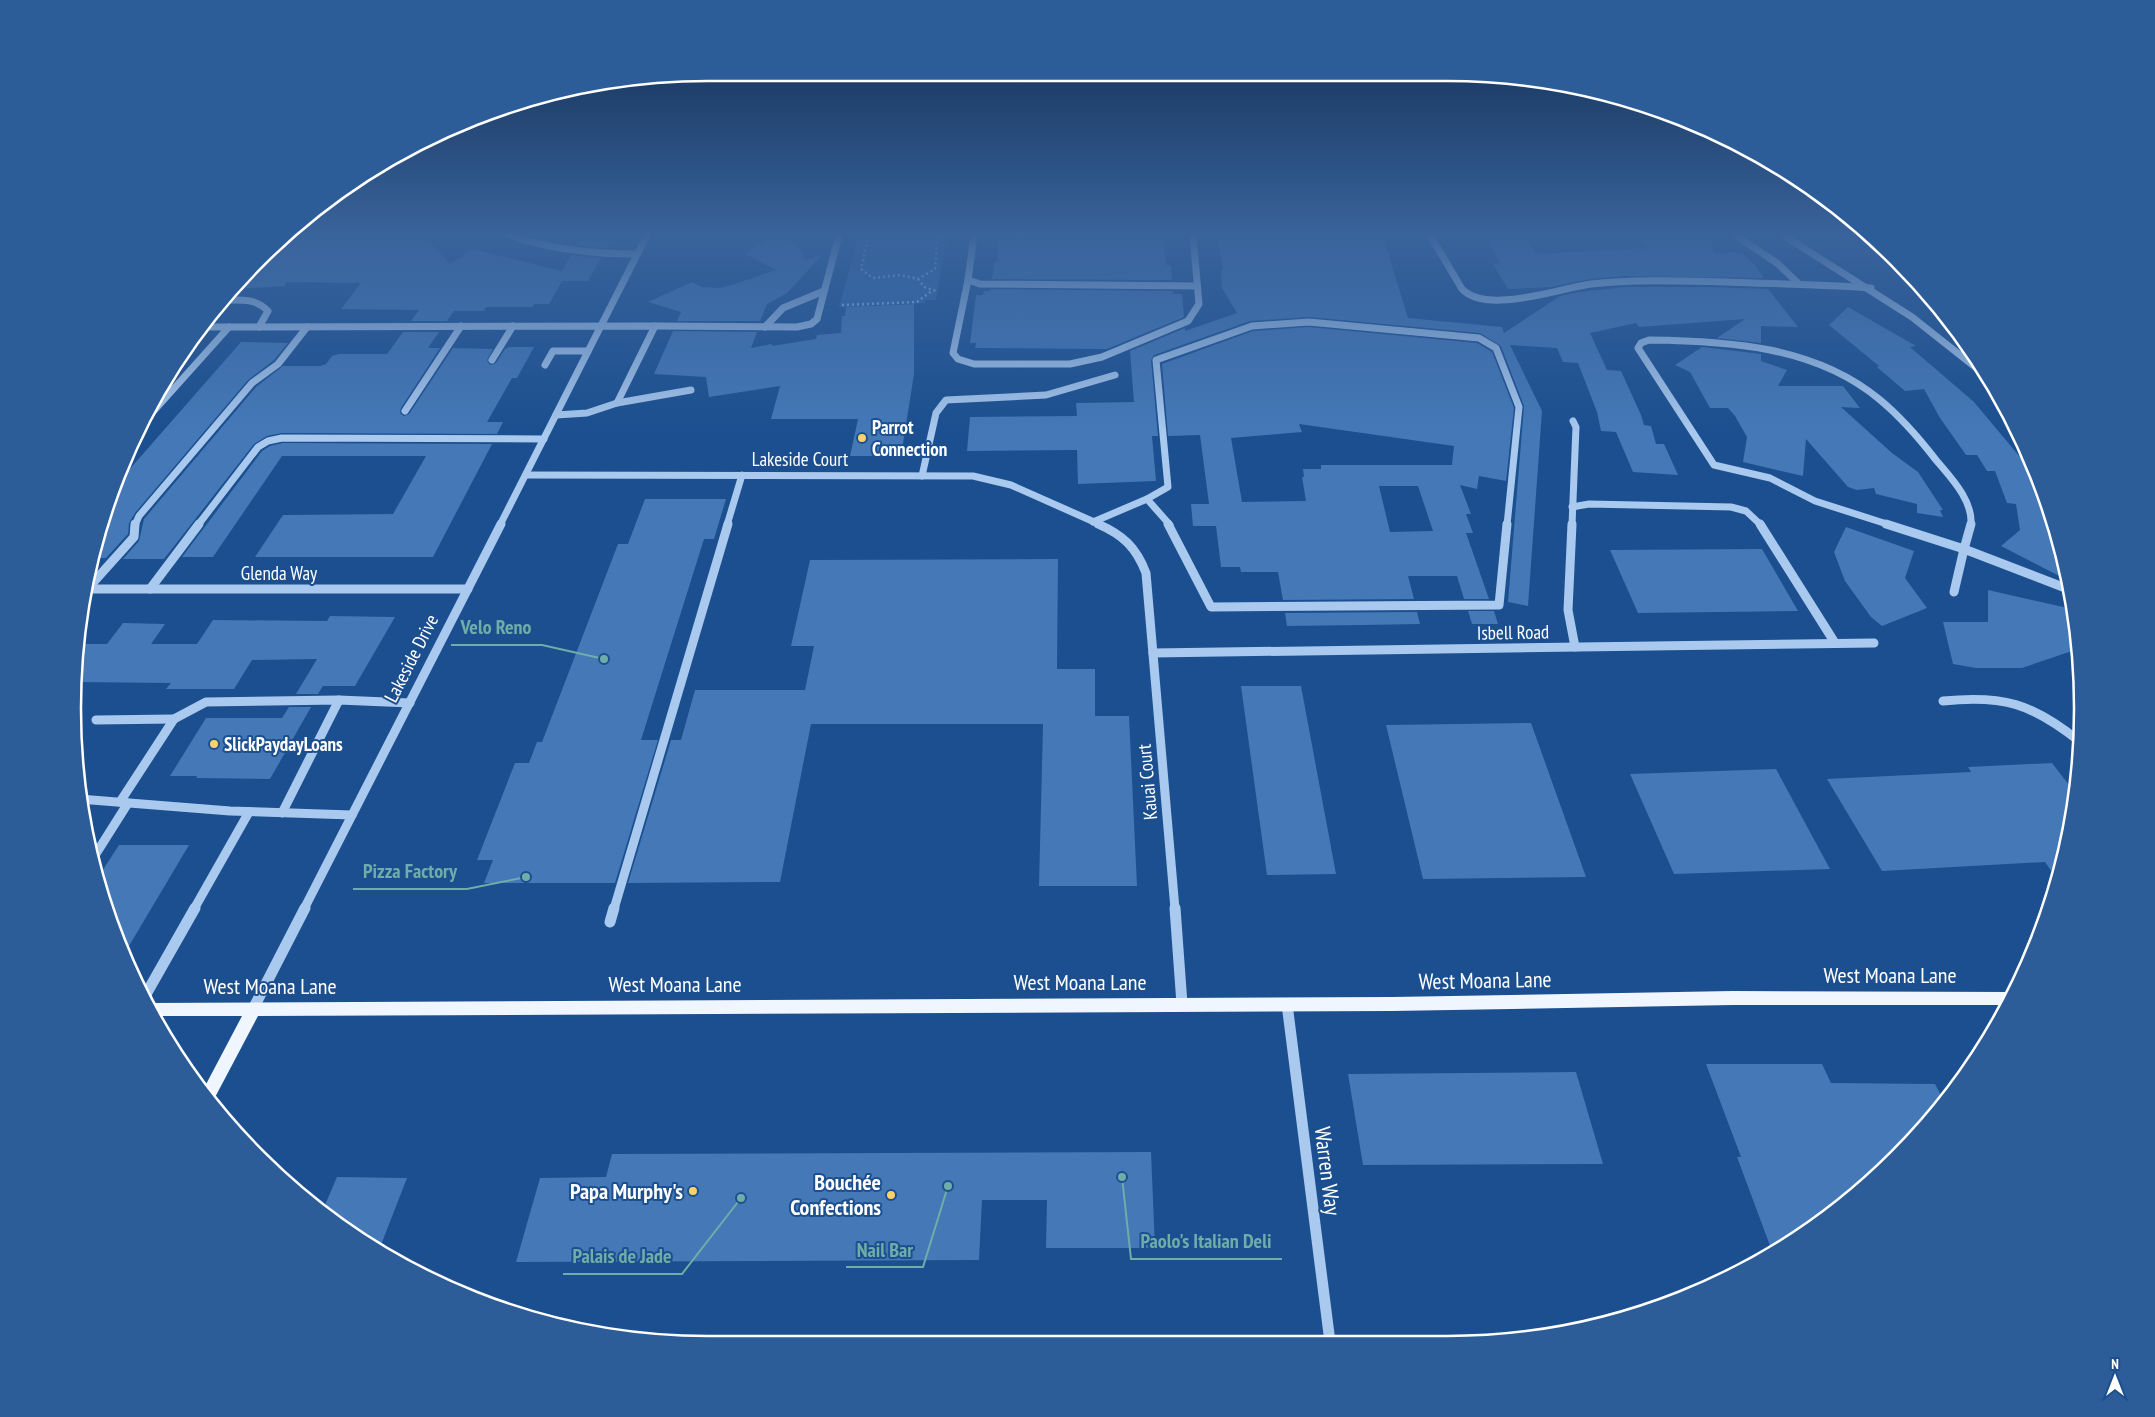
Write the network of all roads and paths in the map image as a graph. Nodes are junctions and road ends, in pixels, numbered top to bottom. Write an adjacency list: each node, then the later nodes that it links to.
1 (253, 301): 17 (street)
2 (613, 301): 12 (street, Lakeside Drive)
3 (795, 301): 14 (street)
4 (821, 301): 14 (street)
5 (918, 301): 9 (path)
6 (964, 301): 7 (street)
7 (1199, 301)
8 (1889, 301): 21 (street)
9 (842, 305)
10 (461, 326): 11 (street); 18 (street); 27 (street)
11 (513, 326): 12 (street); 20 (street)
12 (600, 326): 13 (street); 19 (street, Lakeside Drive)
13 (655, 326): 14 (street); 26 (street)
14 (765, 326)
15 (211, 327): 16 (street)
16 (229, 327): 17 (street); 25 (street)
17 (259, 327): 18 (street)
18 (307, 327): 39 (street)
19 (588, 351): 22 (street); 28 (street, Lakeside Drive)
20 (492, 360)
21 (1969, 362)
22 (545, 365)
23 (1115, 375): 33 (street)
24 (691, 390): 26 (street)
25 (161, 403)
26 (616, 403): 28 (street)
27 (405, 411)
28 (556, 415): 30 (street, Lakeside Drive)
29 (1573, 421): 35 (street)
30 (544, 439): 31 (street, Lakeside Drive); 42 (street)
31 (526, 475): 32 (street, Lakeside Court); 43 (street, Lakeside Drive)
32 (742, 476): 33 (street, Lakeside Court); 61 (street)
33 (922, 476): 36 (street, Lakeside Court)
34 (1147, 499): 34 (street); 36 (street)
35 (1572, 507): 45 (street); 47 (street)
36 (1093, 522): 38 (street, Lakeside Court)
37 (1964, 549): 37 (street); 40 (street); 44 (street)
38 (1141, 557): 48 (street, Kauai Court)
39 (94, 584)
40 (2062, 587)
41 (93, 588): 42 (street, Glenda Way)
42 (150, 589): 43 (street, Glenda Way)
43 (468, 590): 51 (street, Lakeside Drive)
44 (1954, 592)
45 (1836, 643): 46 (street, Isbell Road); 47 (street, Isbell Road)
46 (1874, 643)
47 (1575, 647): 48 (street, Isbell Road)
48 (1153, 653): 64 (street, Kauai Court)
49 (339, 700): 51 (street); 52 (street); 58 (street)
50 (1943, 701): 54 (street)
51 (410, 703): 59 (street, Lakeside Drive)
52 (174, 718): 53 (street); 56 (street)
53 (96, 720)
54 (2073, 736)
55 (88, 800): 56 (street)
56 (124, 803): 57 (street); 60 (street)
57 (249, 812): 58 (street); 62 (street)
58 (282, 813): 59 (street)
59 (352, 815): 66 (street, Lakeside Drive)
60 (98, 850)
61 (610, 922)
62 (148, 990)
63 (2003, 998): 65 (main road, West Moana Lane)
64 (1182, 1004): 65 (main road, West Moana Lane); 66 (main road, West Moana Lane)
65 (1287, 1004): 69 (street, Warren Way)
66 (253, 1008): 67 (main road, West Moana Lane); 68 (main road, Lakeside Drive)
67 (158, 1009)
68 (211, 1090)
69 (1329, 1336)

